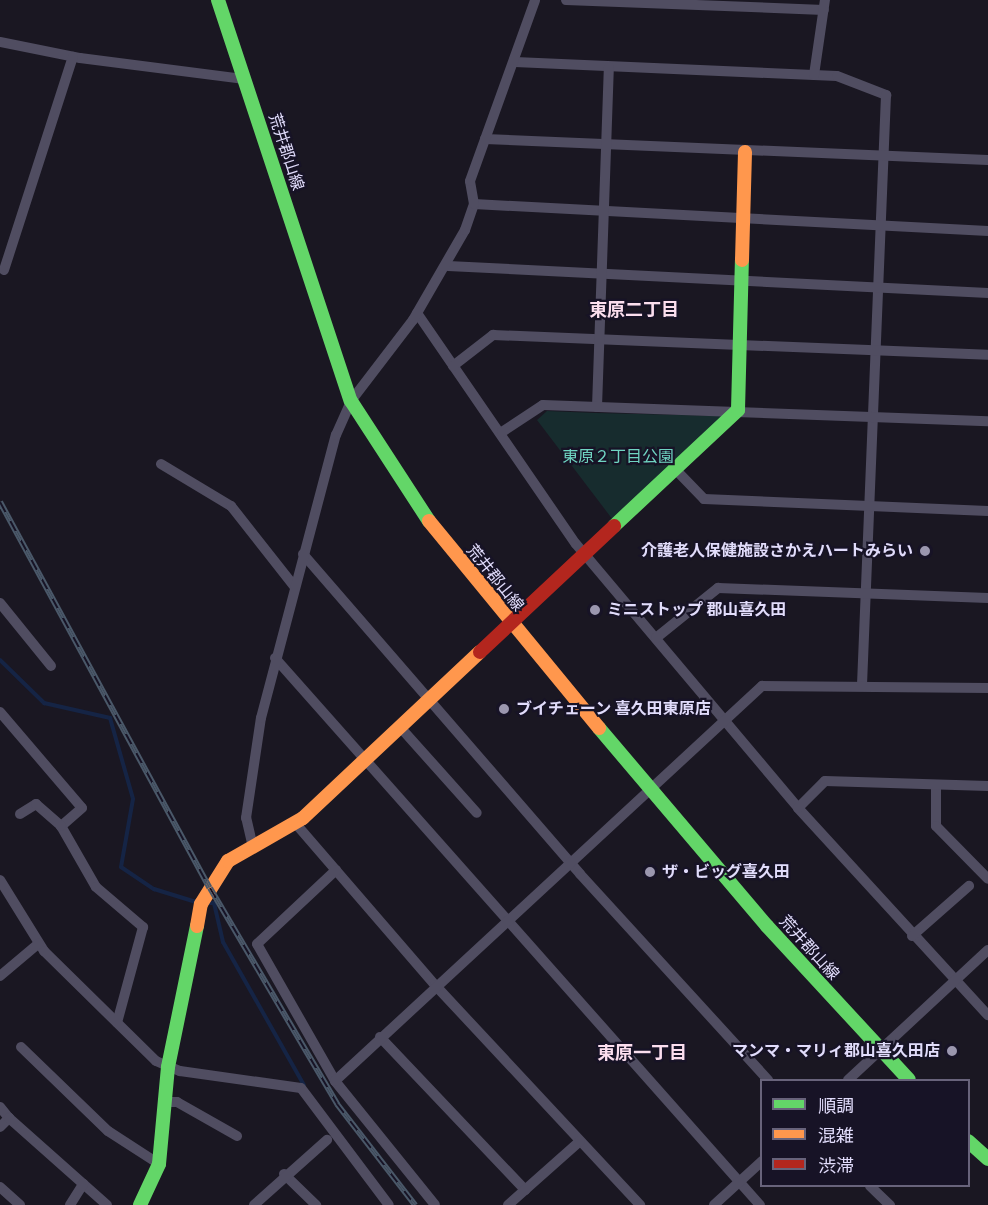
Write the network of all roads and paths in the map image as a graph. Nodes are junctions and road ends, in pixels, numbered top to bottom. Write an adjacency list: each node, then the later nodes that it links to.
1 (218, 0): 10 (main road, 荒井郡山線)
2 (535, 0): 7 (street)
3 (566, 0): 4 (street)
4 (824, 5): 9 (street)
5 (0, 42): 6 (street)
6 (73, 57): 10 (street); 22 (street)
7 (515, 62): 8 (street); 11 (street)
8 (609, 67): 9 (street); 12 (street)
9 (814, 75): 14 (street)
10 (245, 79): 33 (main road, 荒井郡山線)
11 (485, 139): 12 (street); 16 (street)
12 (607, 144): 13 (street); 17 (street)
13 (745, 152): 14 (street); 18 (main road)
14 (882, 160): 15 (street); 19 (street)
15 (988, 160)
16 (474, 204): 17 (street); 21 (street)
17 (605, 210): 18 (street); 23 (street)
18 (744, 216): 19 (street); 24 (main road)
19 (880, 225): 20 (street); 25 (street)
20 (988, 231)
21 (447, 266): 23 (street); 27 (street)
22 (4, 270)
23 (602, 275): 24 (street); 28 (street)
24 (741, 280): 25 (street); 29 (main road)
25 (877, 287): 26 (street); 30 (street)
26 (988, 293)
27 (417, 314): 32 (street); 33 (street)
28 (600, 339): 29 (street); 32 (street); 34 (street)
29 (739, 345): 30 (street); 35 (main road)
30 (876, 350): 31 (street); 36 (street)
31 (988, 355)
32 (453, 366): 38 (street)
33 (351, 400): 43 (street); 49 (main road, 荒井郡山線)
34 (597, 406): 35 (street); 38 (street)
35 (738, 410): 36 (street); 40 (main road)
36 (874, 416): 37 (street); 41 (street)
37 (988, 421)
38 (502, 432): 44 (street)
39 (161, 464): 45 (street)
40 (676, 470): 41 (street); 44 (main road)
41 (871, 506): 42 (street); 46 (street)
42 (988, 511)
43 (303, 554): 45 (street); 55 (street)
44 (586, 556): 49 (main road); 50 (street)
45 (294, 586): 51 (street)
46 (868, 594): 47 (street); 50 (street); 53 (street)
47 (988, 598)
48 (0, 603): 52 (street)
49 (512, 625): 55 (main road); 62 (main road, 荒井郡山線)
50 (656, 638): 57 (street)
51 (275, 658): 59 (street); 68 (street)
52 (51, 666)
53 (862, 684): 54 (street); 57 (street)
54 (988, 688)
55 (430, 699): 58 (main road); 69 (street)
56 (0, 712): 67 (street)
57 (725, 719): 62 (street); 63 (street)
58 (400, 728): 59 (main road); 64 (street)
59 (363, 763): 66 (main road); 74 (street)
60 (936, 785): 61 (street); 63 (street); 71 (street)
61 (988, 786)
62 (649, 787): 69 (street); 85 (main road, 荒井郡山線)
63 (798, 808): 75 (street)
64 (477, 813)
65 (20, 814): 67 (street)
66 (296, 824): 68 (main road); 70 (street)
67 (61, 826): 82 (street)
68 (252, 843): 86 (main road)
69 (571, 863): 74 (street); 87 (street)
70 (336, 870): 80 (street); 90 (street)
71 (988, 879)
72 (0, 880): 76 (street)
73 (969, 886): 75 (street)
74 (505, 922): 80 (street); 103 (street)
75 (912, 936): 79 (street)
76 (38, 944): 78 (street); 82 (street)
77 (988, 950): 79 (street)
78 (0, 976)
79 (953, 981): 81 (street); 85 (street)
80 (435, 985): 83 (street); 97 (street)
81 (988, 1015)
82 (117, 1023): 86 (street)
83 (380, 1037): 90 (street); 107 (street)
84 (21, 1047): 101 (street)
85 (880, 1051): 88 (street); 89 (main road, 荒井郡山線)
86 (168, 1067): 91 (main road); 114 (street)
87 (767, 1079)
88 (849, 1079)
89 (908, 1079)
90 (335, 1081): 115 (street)
91 (165, 1102): 95 (street); 101 (main road)
92 (0, 1107): 93 (street)
93 (9, 1118): 94 (street); 104 (street)
94 (0, 1127)
95 (237, 1136)
96 (327, 1140): 102 (street)
97 (580, 1141): 107 (street); 117 (street)
98 (970, 1142): 99 (main road)
99 (988, 1159)
100 (760, 1163): 103 (street)
101 (159, 1164): 111 (main road)
102 (284, 1174): 112 (street); 113 (street)
103 (739, 1182): 118 (street); 119 (street)
104 (83, 1184): 109 (street); 110 (street)
105 (0, 1186): 108 (street)
106 (872, 1187): 120 (street)
107 (525, 1190): 116 (street)
108 (20, 1205)
109 (70, 1205)
110 (107, 1205)
111 (140, 1205)
112 (254, 1205)
113 (316, 1205)
114 (389, 1205)
115 (435, 1205)
116 (508, 1205)
117 (640, 1205)
118 (714, 1205)
119 (760, 1205)
120 (890, 1205)

